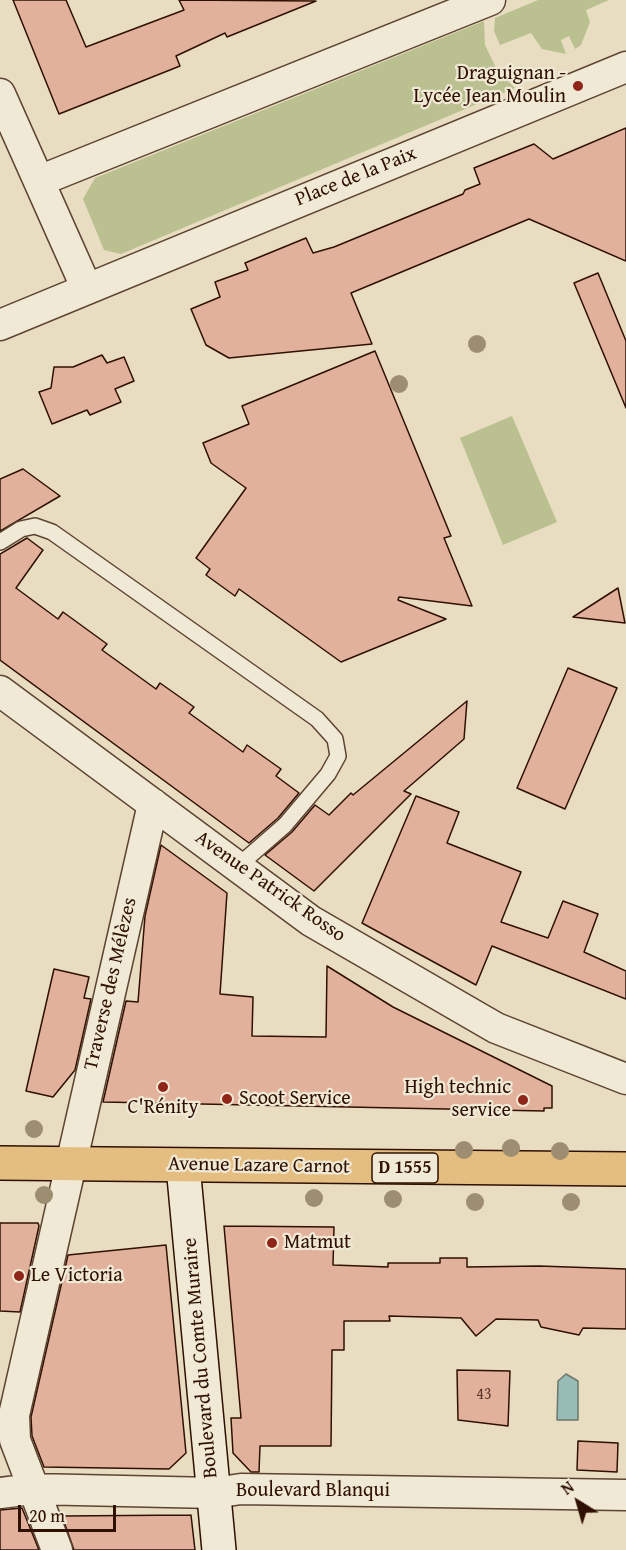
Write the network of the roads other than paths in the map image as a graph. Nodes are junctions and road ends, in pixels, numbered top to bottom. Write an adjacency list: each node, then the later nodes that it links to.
1 (490, 0): 4 (street)
2 (626, 67): 5 (street, Place de la Paix)
3 (0, 94): 4 (street)
4 (39, 181): 5 (street)
5 (86, 287): 6 (street, Place de la Paix)
6 (0, 325)
7 (0, 542): 10 (lane)
8 (0, 691): 9 (street, Avenue Patrick Rosso)
9 (153, 804): 10 (street, Avenue Patrick Rosso); 13 (street, Traverse des Mélèzes)
10 (238, 867): 11 (street, Avenue Patrick Rosso)
11 (626, 1079)
12 (0, 1163): 13 (main road, Avenue Lazare Carnot / D 1555)
13 (70, 1164): 14 (main road, Avenue Lazare Carnot / D 1555); 16 (street, Traverse des Mélèzes)
14 (183, 1166): 15 (main road, Avenue Lazare Carnot / D 1555); 18 (street, Boulevard du Comte Muraire)
15 (626, 1169)
16 (32, 1489): 17 (street, Boulevard Blanqui); 18 (street, Boulevard Blanqui); 20 (street, Traverse des Mélèzes)
17 (0, 1493)
18 (214, 1493): 19 (street, Boulevard Blanqui); 21 (street, Boulevard du Comte Muraire)
19 (626, 1496)
20 (57, 1550)
21 (219, 1550)

